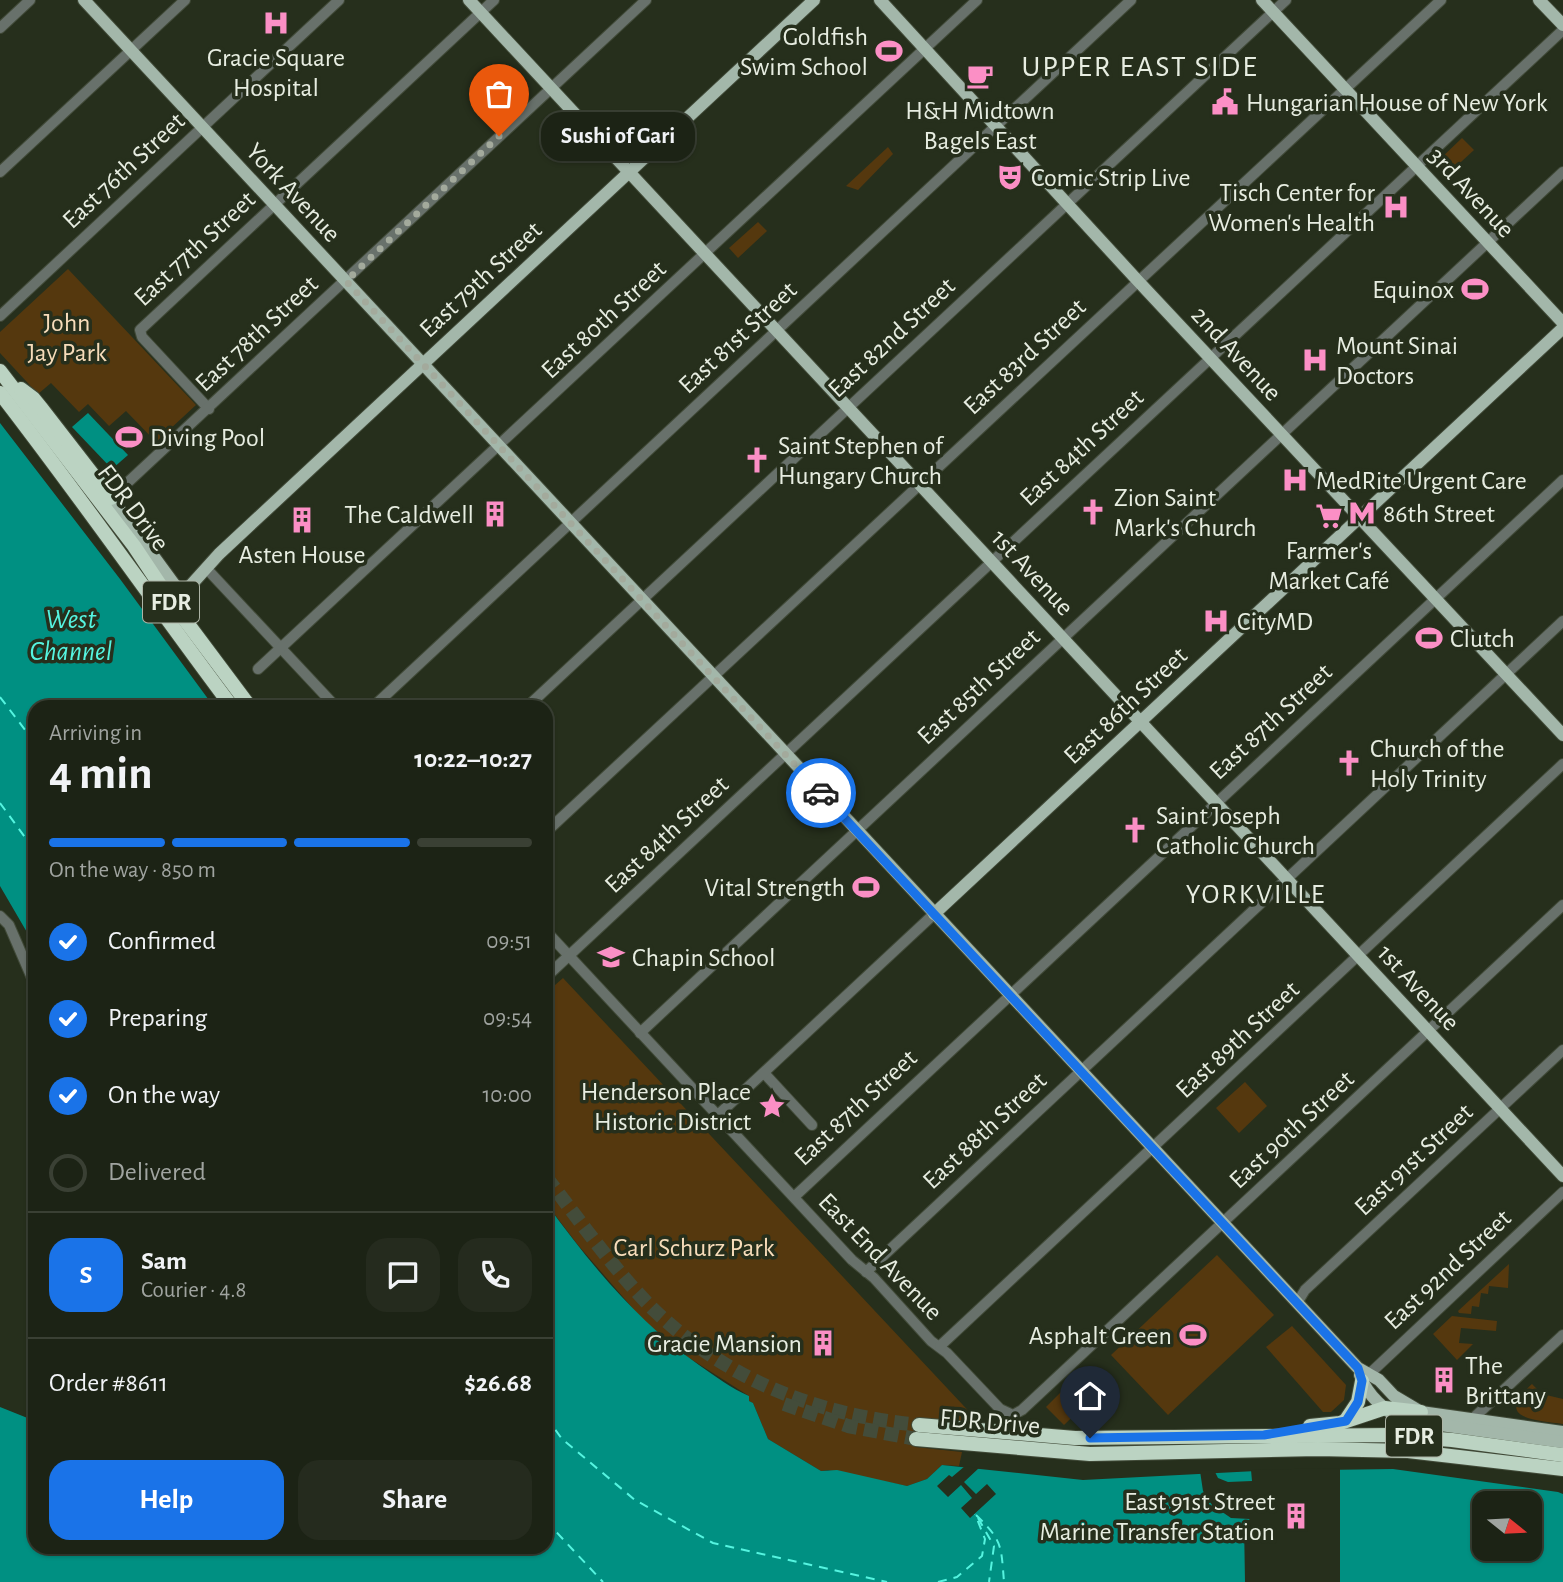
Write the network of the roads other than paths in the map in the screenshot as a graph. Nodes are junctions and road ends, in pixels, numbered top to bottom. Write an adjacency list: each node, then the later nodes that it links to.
1 (30, 0): 18 (street)
2 (84, 0): 21 (main road, York Avenue)
3 (185, 0): 21 (street)
4 (339, 0): 24 (street, East 76th Street)
5 (469, 0): 17 (main road, 1st Avenue)
6 (494, 0): 17 (street, East 77th Street)
7 (646, 0): 22 (street, East 78th Street)
8 (814, 0): 27 (main road, East 79th Street)
9 (880, 0): 20 (main road, 2nd Avenue)
10 (976, 0): 20 (street, East 80th Street)
11 (1131, 0): 25 (street, East 81st Street)
12 (1262, 0): 16 (main road, 3rd Avenue)
13 (1286, 0): 16 (street, East 82nd Street)
14 (1440, 0): 23 (street, East 83rd Street)
15 (1539, 0): 19 (main road)
16 (1273, 12): 23 (main road, 3rd Avenue); 30 (street, East 82nd Street)
17 (481, 13): 22 (main road, 1st Avenue); 31 (street, East 77th Street)
18 (0, 28)
19 (1563, 28): 26 (street, East 84th Street)
20 (924, 48): 25 (main road, 2nd Avenue); 33 (street, East 80th Street)
21 (131, 50): 24 (main road, York Avenue); 28 (street)
22 (551, 88): 27 (main road, 1st Avenue); 34 (street, East 78th Street)
23 (1345, 89): 26 (main road, 3rd Avenue); 35 (street, East 83rd Street)
24 (203, 127): 31 (main road, York Avenue); 36 (street, East 76th Street)
25 (997, 127): 30 (main road, 2nd Avenue); 39 (street, East 81st Street)
26 (1417, 166): 32 (main road, 3rd Avenue); 40 (street, East 84th Street)
27 (629, 171): 33 (main road, 1st Avenue); 41 (main road, East 79th Street)
28 (0, 172)
29 (1563, 172): 32 (street, East 85th Street)
30 (1068, 203): 35 (main road, 2nd Avenue); 44 (street, East 82nd Street)
31 (275, 204): 34 (main road, York Avenue); 45 (street, East 77th Street)
32 (1488, 243): 37 (main road, 3rd Avenue); 46 (street, East 85th Street)
33 (706, 254): 39 (main road, 1st Avenue); 47 (street, East 80th Street)
34 (346, 281): 41 (main road, York Avenue); 45 (street, East 78th Street)
35 (1138, 281): 40 (main road, 2nd Avenue); 49 (street, East 83rd Street)
36 (0, 316)
37 (1563, 323)
38 (1563, 328): 51 (main road, East 86th Street)
39 (778, 330): 44 (main road, 1st Avenue); 52 (street, East 81st Street)
40 (1211, 358): 46 (main road, 2nd Avenue); 53 (street, East 84th Street)
41 (423, 364): 47 (main road, York Avenue); 54 (main road, East 79th Street)
42 (4, 375): 50 (highway); 65 (highway, FDR Drive / FDR)
43 (0, 393): 64 (highway, FDR Drive / FDR)
44 (849, 407): 49 (main road, 1st Avenue); 57 (street, East 82nd Street)
45 (209, 409): 50 (street, East 78th Street)
46 (1282, 434): 51 (main road, 2nd Avenue); 59 (street, East 85th Street)
47 (499, 447): 52 (main road, York Avenue); 60 (street, East 80th Street)
48 (1563, 480): 56 (street, East 87th Street)
49 (920, 484): 53 (main road, 1st Avenue); 63 (street, East 83rd Street)
50 (111, 498): 55 (main road, FDR Drive)
51 (1360, 518): 56 (main road, 2nd Avenue); 69 (main road, East 86th Street)
52 (570, 523): 57 (main road, York Avenue); 67 (street, East 81st Street)
53 (992, 561): 59 (main road, 1st Avenue); 71 (street, East 84th Street)
54 (206, 568): 55 (main road, East 79th Street); 60 (street)
55 (181, 595)
56 (1435, 599): 62 (main road, 2nd Avenue); 73 (street, East 87th Street)
57 (642, 600): 63 (main road, York Avenue); 68 (street, East 82nd Street)
58 (1563, 621): 62 (street, East 88th Street)
59 (1064, 637): 69 (main road, 1st Avenue); 75 (street, East 85th Street)
60 (281, 647): 61 (street, East 80th Street); 66 (street)
61 (258, 669)
62 (1506, 674): 70 (main road, 2nd Avenue); 76 (street, East 88th Street)
63 (713, 677): 71 (main road, York Avenue); 74 (street, East 83rd Street)
64 (227, 700)
65 (245, 700)
66 (330, 700)
67 (380, 700)
68 (535, 700)
69 (1142, 721): 73 (main road, 1st Avenue); 78 (main road, East 86th Street)
70 (1563, 736)
71 (785, 754): 75 (main road, York Avenue); 81 (street, East 84th Street)
72 (1563, 764): 82 (street, East 89th Street)
73 (1217, 802): 76 (main road, 1st Avenue); 85 (street, East 87th Street)
74 (553, 826)
75 (856, 831): 78 (main road, York Avenue); 87 (street, East 85th Street)
76 (1287, 878): 82 (main road, 1st Avenue); 89 (street, East 88th Street)
77 (1563, 905): 86 (street, East 90th Street)
78 (934, 914): 85 (main road, York Avenue); 90 (street, East 86th Street)
79 (0, 916): 83 (street)
80 (553, 939): 81 (street, East End Avenue)
81 (569, 956): 84 (street, East 84th Street); 87 (street, East End Avenue)
82 (1359, 956): 86 (main road, 1st Avenue); 94 (street, East 89th Street)
83 (28, 969)
84 (553, 971)
85 (1010, 995): 89 (main road, York Avenue); 97 (street, East 87th Street)
86 (1429, 1031): 91 (main road, 1st Avenue); 98 (street, East 90th Street)
87 (640, 1032): 92 (street, East End Avenue)
88 (1563, 1050): 91 (street, East 91st Street)
89 (1080, 1071): 94 (main road, York Avenue); 99 (street, East 88th Street)
90 (764, 1073): 92 (street, East 86th Street); 93 (street)
91 (1501, 1108): 95 (main road, 1st Avenue); 100 (street, East 91st Street)
92 (718, 1115): 97 (street, East End Avenue)
93 (812, 1125)
94 (1153, 1149): 98 (main road, York Avenue); 102 (street, East 89th Street)
95 (1563, 1176)
96 (1563, 1192): 103 (street, East 92nd Street)
97 (794, 1197): 99 (street, East End Avenue)
98 (1223, 1223): 100 (main road, York Avenue); 106 (street, East 90th Street)
99 (866, 1272): 102 (street, East End Avenue)
100 (1297, 1303): 103 (main road, York Avenue)
101 (1563, 1335): 108 (street)
102 (940, 1346): 106 (street, East End Avenue)
103 (1363, 1374): 104 (main road, York Avenue); 105 (main road, York Avenue); 107 (highway)
104 (1385, 1408): 105 (highway); 107 (highway); 108 (main road, York Avenue)
105 (1421, 1412): 108 (main road, York Avenue)
106 (1018, 1413)
107 (1346, 1421): 110 (highway)
108 (1467, 1424): 109 (main road); 111 (main road)
109 (1563, 1432)
110 (1264, 1435): 112 (highway, FDR Drive / FDR); 113 (highway, FDR Drive / FDR)
111 (1563, 1442)
112 (1563, 1455)
113 (1513, 1463): 114 (highway, FDR Drive / FDR); 115 (highway)
114 (1563, 1469)
115 (1563, 1479)

